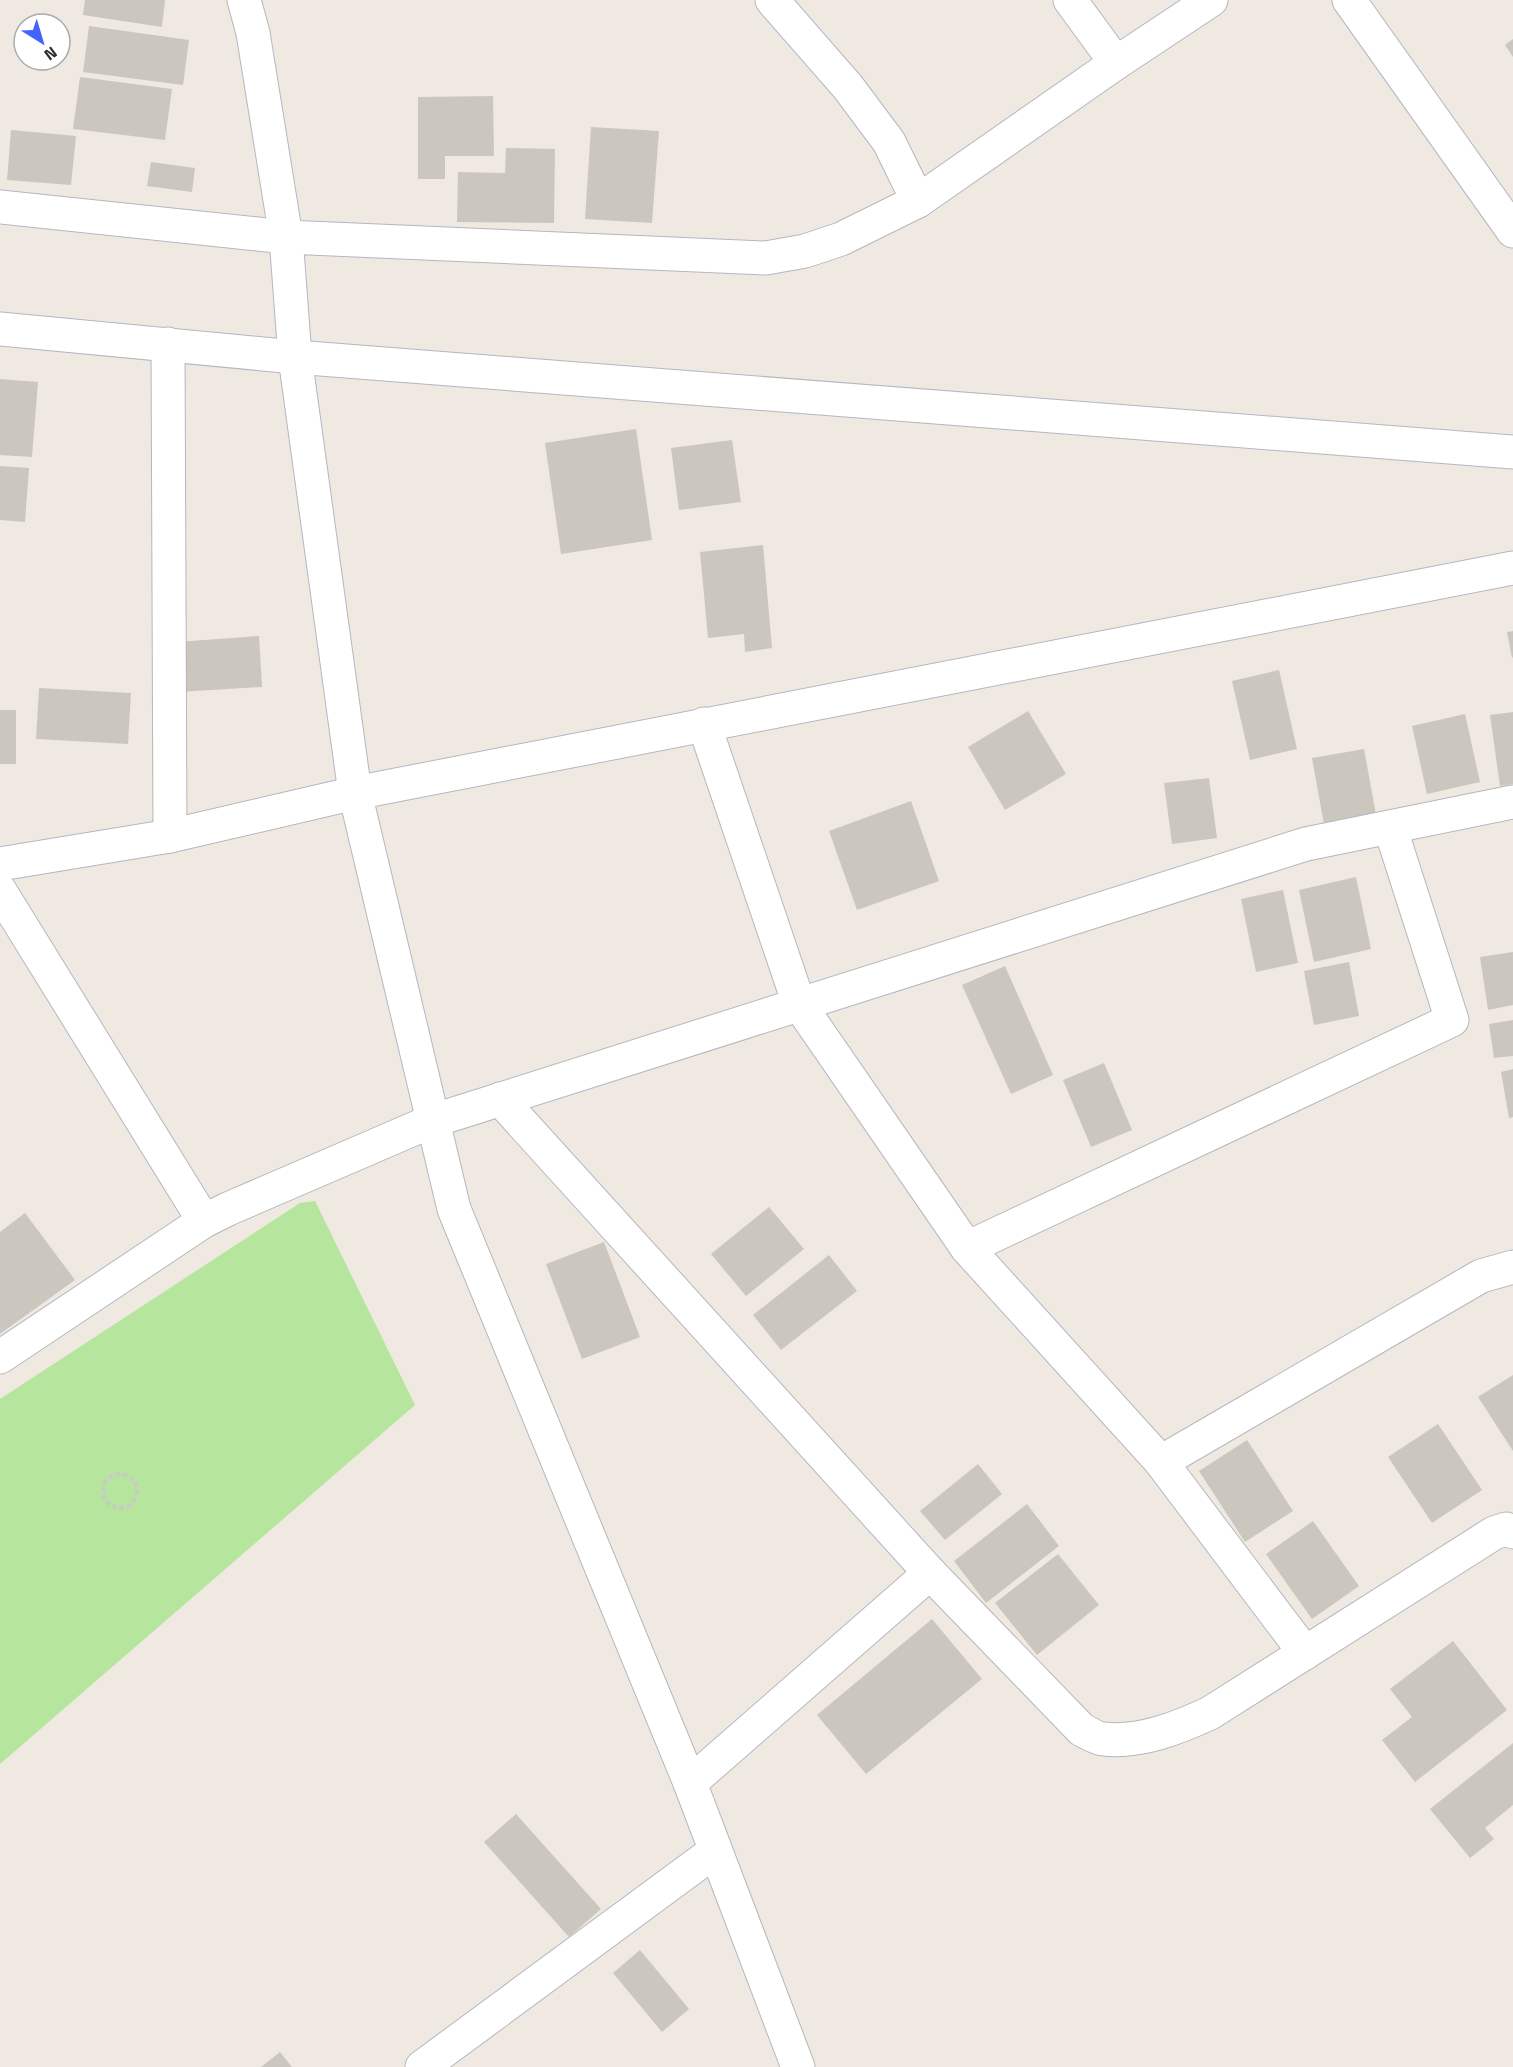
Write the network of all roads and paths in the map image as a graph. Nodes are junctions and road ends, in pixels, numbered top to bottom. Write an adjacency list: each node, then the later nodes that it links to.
1 (244, 0): 10 (street)
2 (772, 0): 7 (street)
3 (1070, 0): 6 (street)
4 (1211, 0): 6 (street)
5 (1349, 0): 9 (street)
6 (1116, 63): 7 (street)
7 (918, 201): 10 (street)
8 (0, 207): 10 (street)
9 (1513, 231)
10 (286, 237): 13 (street)
11 (0, 329): 12 (street)
12 (168, 344): 13 (street); 20 (street)
13 (295, 357): 14 (street); 17 (street)
14 (1513, 452)
15 (1513, 568): 16 (street)
16 (704, 724): 17 (street); 23 (street)
17 (355, 793): 20 (street); 25 (street)
18 (1513, 802): 19 (street)
19 (1390, 827): 23 (street); 27 (street)
20 (170, 836): 21 (street)
21 (0, 864)
22 (0, 891): 26 (street)
23 (799, 1004): 24 (street); 27 (street)
24 (500, 1099): 25 (street); 33 (street)
25 (432, 1121): 26 (street); 35 (street)
26 (204, 1221): 29 (street)
27 (967, 1248): 30 (street)
28 (1513, 1268): 30 (street)
29 (0, 1357)
30 (1161, 1462): 34 (street)
31 (136, 1482): 31 (path)
32 (1513, 1532): 34 (street)
33 (930, 1573): 34 (street); 35 (street)
34 (1305, 1653)
35 (690, 1783): 36 (street)
36 (715, 1851): 37 (street); 38 (street)
37 (422, 2067)
38 (798, 2067)

